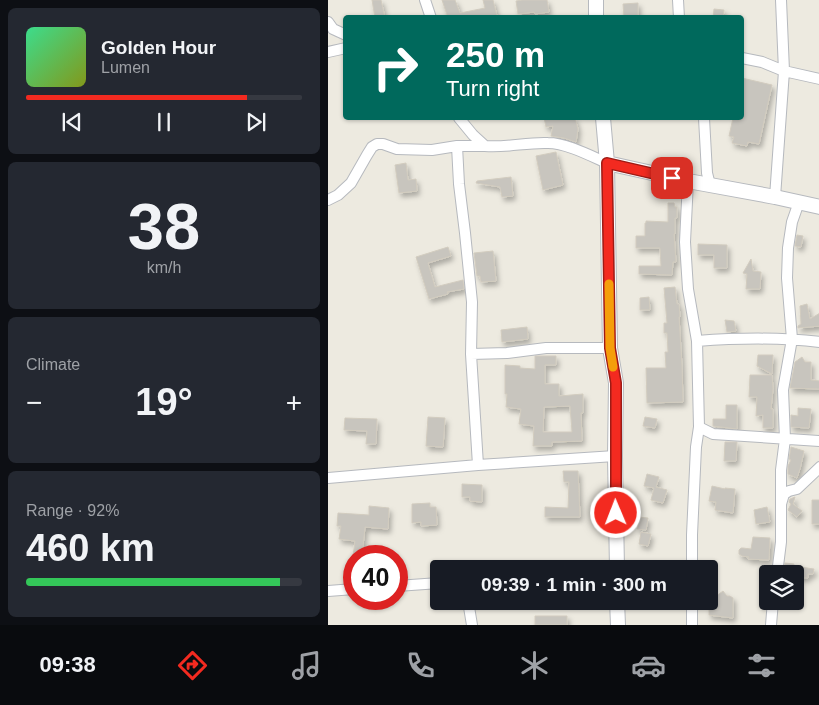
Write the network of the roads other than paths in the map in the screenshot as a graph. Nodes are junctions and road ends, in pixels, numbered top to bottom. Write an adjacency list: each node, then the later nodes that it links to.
1 (425, 0): 5 (street)
2 (596, 0): 6 (street)
3 (678, 0): 7 (street)
4 (781, 0): 13 (street)
5 (430, 15)
6 (596, 15)
7 (679, 15)
8 (328, 22): 9 (street)
9 (343, 34)
10 (343, 49): 11 (street)
11 (328, 52)
12 (744, 58): 13 (street)
13 (784, 71): 14 (street); 23 (street)
14 (820, 79)
15 (461, 120): 19 (street)
16 (604, 120): 20 (street)
17 (704, 120): 22 (street)
18 (457, 146): 19 (street); 24 (street); 31 (street)
19 (486, 146): 20 (street)
20 (607, 163): 21 (street); 30 (street)
21 (688, 181): 22 (street); 28 (street)
22 (710, 185): 23 (street)
23 (775, 197): 25 (street)
24 (328, 200)
25 (799, 202): 26 (street); 27 (street)
26 (820, 207)
27 (792, 339): 28 (street); 29 (street); 34 (street)
28 (697, 341): 32 (street)
29 (820, 342)
30 (610, 348): 31 (street); 37 (street)
31 (471, 354): 38 (street)
32 (699, 427): 33 (street); 36 (street)
33 (713, 434): 34 (street); 36 (street)
34 (784, 439): 35 (street); 41 (street)
35 (820, 441)
36 (696, 447): 43 (street)
37 (615, 456): 38 (street); 42 (street)
38 (478, 465): 40 (street)
39 (820, 468): 41 (street)
40 (328, 478)
41 (780, 504): 44 (street)
42 (617, 560)
43 (692, 560)
44 (778, 565)
45 (430, 584): 46 (street)
46 (408, 585)
47 (343, 590): 48 (street)
48 (328, 591)
49 (470, 610): 53 (street)
50 (617, 610): 54 (street)
51 (692, 610): 55 (street)
52 (772, 610): 56 (street)
53 (472, 625)
54 (618, 625)
55 (692, 625)
56 (771, 625)

